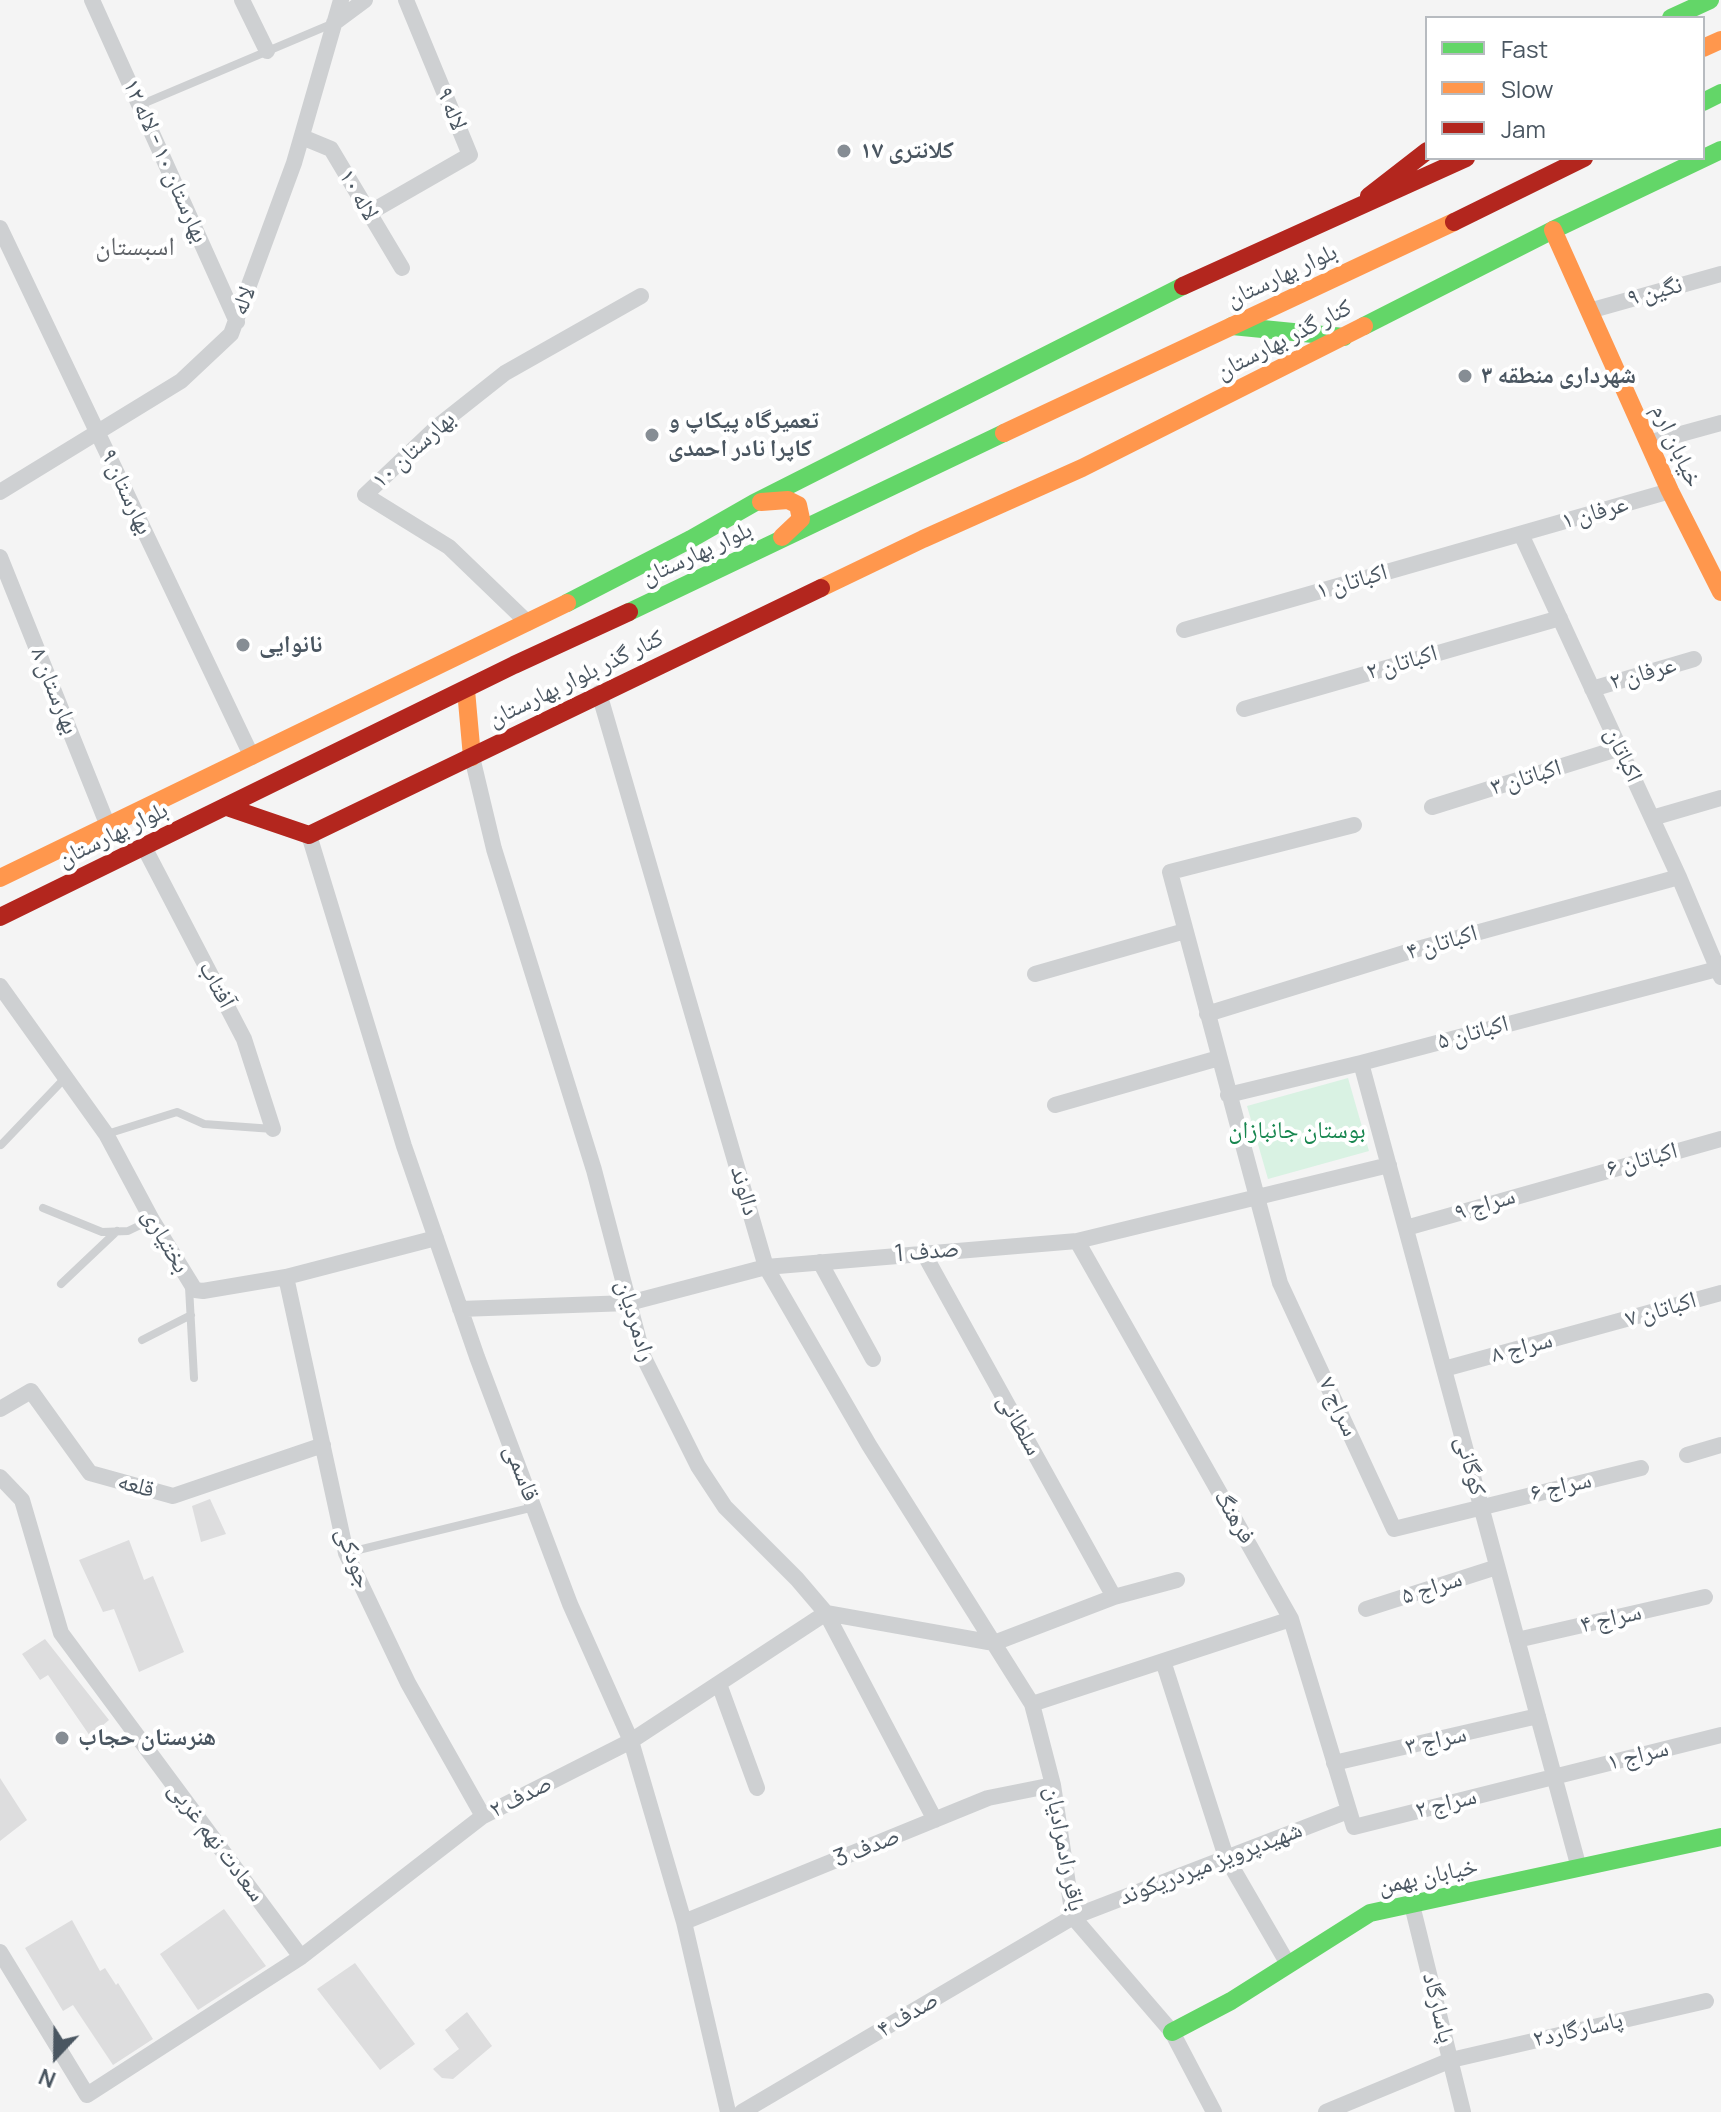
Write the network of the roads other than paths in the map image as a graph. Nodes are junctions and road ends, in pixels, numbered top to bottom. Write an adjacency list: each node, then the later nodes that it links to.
1 (92, 0): 10 (street, بهارستان ۱۰ - لاله ۱۲)
2 (242, 0): 9 (street)
3 (341, 0): 8 (street, لاله)
4 (365, 0): 8 (street)
5 (406, 0): 17 (street, لاله ۹)
6 (1710, 0): 7 (main road)
7 (1675, 16)
8 (334, 23): 9 (lane); 11 (street, لاله)
9 (267, 51): 10 (lane)
10 (140, 105): 24 (street, بهارستان ۱۰ - لاله ۱۲)
11 (302, 137): 17 (street, لاله ۱۰); 24 (street, لاله)
12 (1425, 153): 16 (main road)
13 (1462, 160): 16 (main road, بلوار بهارستان)
14 (1580, 160): 25 (main road, بلوار بهارستان)
15 (1700, 160): 19 (main road, کنار گذر بهارستان)
16 (1350, 211): 30 (main road, بلوار بهارستان)
17 (369, 213): 20 (street, لاله ۱۰)
18 (0, 228): 28 (street, بهارستان ۹)
19 (1553, 230): 23 (main road, خیابان ارم); 26 (main road, کنار گذر بهارستان)
20 (402, 268)
21 (1721, 274): 23 (street, نگین ۹)
22 (641, 296): 41 (street, بهارستان ۱۰)
23 (1589, 311): 29 (main road, خیابان ارم)
24 (237, 322): 28 (street, لاله)
25 (1232, 326): 26 (main road); 31 (main road, بلوار بهارستان)
26 (1344, 337): 38 (main road, کنار گذر بهارستان)
27 (1721, 423): 29 (street)
28 (97, 432): 33 (street, لاله); 49 (street, بهارستان ۹)
29 (1648, 443): 32 (main road, خیابان ارم)
30 (863, 449): 31 (main road); 34 (main road, بلوار بهارستان)
31 (887, 489): 36 (main road, بلوار بهارستان)
32 (1670, 491): 35 (street, عرفان ۱); 39 (main road, خیابان ارم)
33 (0, 492)
34 (754, 503): 36 (main road); 41 (main road, بلوار بهارستان)
35 (1521, 534): 40 (street, اکباتان); 42 (street, اکباتان ۱)
36 (773, 545): 45 (main road, بلوار بهارستان)
37 (0, 557): 56 (street, بهارستان ۸)
38 (865, 567): 46 (main road, کنار گذر بلوار بهارستان)
39 (1721, 592)
40 (1560, 618): 44 (street, اکباتان); 47 (street, اکباتان ۲)
41 (528, 623): 49 (main road, بلوار بهارستان)
42 (1184, 630)
43 (1694, 659): 44 (street, عرفان ۲)
44 (1592, 689): 48 (street, اکباتان)
45 (466, 690): 50 (main road); 52 (main road, بلوار بهارستان)
46 (599, 693): 50 (main road, کنار گذر بلوار بهارستان); 87 (street, دالوند)
47 (1244, 709)
48 (1620, 748): 53 (street, اکباتان ۳); 54 (street, اکباتان)
49 (252, 757): 56 (main road, بلوار بهارستان)
50 (472, 757): 57 (main road, کنار گذر بلوار بهارستان); 92 (street, رادمردیان)
51 (1721, 798): 54 (street)
52 (227, 807): 57 (main road); 58 (main road, بلوار بهارستان)
53 (1432, 807)
54 (1652, 818): 59 (street, اکباتان)
55 (1354, 825): 62 (street)
56 (108, 826): 60 (main road, بلوار بهارستان)
57 (309, 835): 83 (street, قاسمی)
58 (144, 847): 61 (main road, بلوار بهارستان); 72 (street, آفتاب)
59 (1679, 877): 63 (street, اکباتان); 66 (street, اکباتان ۴)
60 (0, 878)
61 (0, 917)
62 (1185, 931): 64 (street); 66 (street)
63 (1720, 972): 68 (street, اکباتان ۵)
64 (1035, 974)
65 (0, 986): 69 (street, بختیاری)
66 (1207, 1014): 67 (street)
67 (1219, 1058): 70 (street); 71 (street)
68 (1361, 1063): 70 (street, اکباتان ۵); 76 (street, کوگانی)
69 (65, 1077): 73 (street, بختیاری); 75 (lane)
70 (1228, 1095): 78 (street)
71 (1055, 1105)
72 (273, 1129): 73 (lane)
73 (106, 1134): 80 (street, بختیاری)
74 (1721, 1139): 77 (street, اکباتان ۶)
75 (1, 1145)
76 (1389, 1165): 78 (street, صدف 1); 81 (street, کوگانی)
77 (1564, 1182): 81 (street, سراج ۹)
78 (1256, 1200): 84 (street, صدف 1); 106 (street, سراج ۷)
79 (43, 1208): 82 (lane)
80 (152, 1220): 82 (lane); 90 (street, بختیاری)
81 (1406, 1228): 98 (street, کوگانی)
82 (117, 1231): 89 (lane)
83 (436, 1238): 88 (street, بختیاری); 93 (street, قاسمی)
84 (1077, 1241): 85 (street, صدف 1); 115 (street, فرهنگ)
85 (923, 1252): 86 (street, صدف 1); 111 (street, سلطانی)
86 (820, 1262): 87 (street, صدف 1); 97 (street)
87 (766, 1267): 92 (street, صدف 1); 117 (street, دالوند)
88 (286, 1277): 90 (street, بختیاری); 101 (street, جودکی)
89 (61, 1284)
90 (189, 1285): 94 (lane)
91 (1721, 1293): 95 (street, اکباتان ۷)
92 (629, 1303): 93 (street, صدف 1); 114 (street, رادمردیان)
93 (460, 1309): 107 (street, قاسمی)
94 (191, 1315): 96 (lane); 99 (lane)
95 (1601, 1327): 98 (street, سراج ۸)
96 (142, 1340)
97 (873, 1359)
98 (1444, 1369): 106 (street, کوگانی)
99 (194, 1378)
100 (0, 1409): 101 (street, قلعه)
101 (323, 1445): 108 (street, جودکی)
102 (1721, 1445): 103 (street)
103 (1687, 1455)
104 (1641, 1468): 106 (street, سراج ۶)
105 (0, 1477): 138 (street, سعادت نهم غربی)
106 (1481, 1506): 109 (street, کوگانی)
107 (534, 1507): 108 (lane); 123 (street, قاسمی)
108 (346, 1553): 129 (street, جودکی)
109 (1497, 1567): 113 (street, سراج ۵); 116 (street, کوگانی)
110 (1177, 1580): 111 (street)
111 (1114, 1597): 117 (street)
112 (1705, 1597): 116 (street, سراج ۴)
113 (1366, 1609)
114 (826, 1613): 117 (street); 119 (street, صدف ۲); 130 (street, رادمردیان)
115 (1291, 1619): 118 (street); 124 (street, فرهنگ)
116 (1517, 1640): 121 (street, کوگانی)
117 (994, 1643): 120 (street, باقر رادمرادیان)
118 (1163, 1661): 120 (street); 132 (street)
119 (719, 1684): 123 (street, صدف ۲); 127 (street)
120 (1032, 1704): 126 (street, باقر رادمرادیان)
121 (1538, 1716): 124 (street, سراج ۳); 125 (street, کوگانی)
122 (1721, 1735): 125 (street, سراج ۱)
123 (631, 1741): 129 (street, صدف ۲); 136 (street, قاسمی)
124 (1334, 1763): 128 (street, فرهنگ)
125 (1555, 1777): 128 (street, سراج ۲); 133 (street, کوگانی)
126 (1053, 1785): 130 (street, صدف 3); 135 (street, باقر رادمرادیان)
127 (757, 1788)
128 (1348, 1811): 132 (street, شهیدپرویز میردریکوند)
129 (483, 1816): 138 (street, صدف ۲)
130 (935, 1820): 136 (street, صدف 3)
131 (1721, 1837): 133 (main road, خیابان بهمن)
132 (1226, 1857): 135 (street, شهیدپرویز میردریکوند); 139 (street)
133 (1579, 1868): 134 (main road, خیابان بهمن)
134 (1412, 1905): 139 (main road, خیابان بهمن); 142 (street, پاسارگاد)
135 (1073, 1917): 141 (street, باقر رادمرادیان); 144 (street, صدف ۴)
136 (684, 1922): 143 (street, قاسمی)
137 (0, 1952): 138 (street, صدف ۲)
138 (301, 1957)
139 (1288, 1964): 141 (main road, خیابان بهمن)
140 (1706, 2001): 142 (street, پاسارگارد۲)
141 (1172, 2032): 145 (street, باقر رادمرادیان)
142 (1451, 2060): 146 (street, پاسارگارد۲); 147 (street, پاسارگاد)
143 (728, 2112)
144 (742, 2112)
145 (1214, 2112)
146 (1326, 2112)
147 (1463, 2112)

